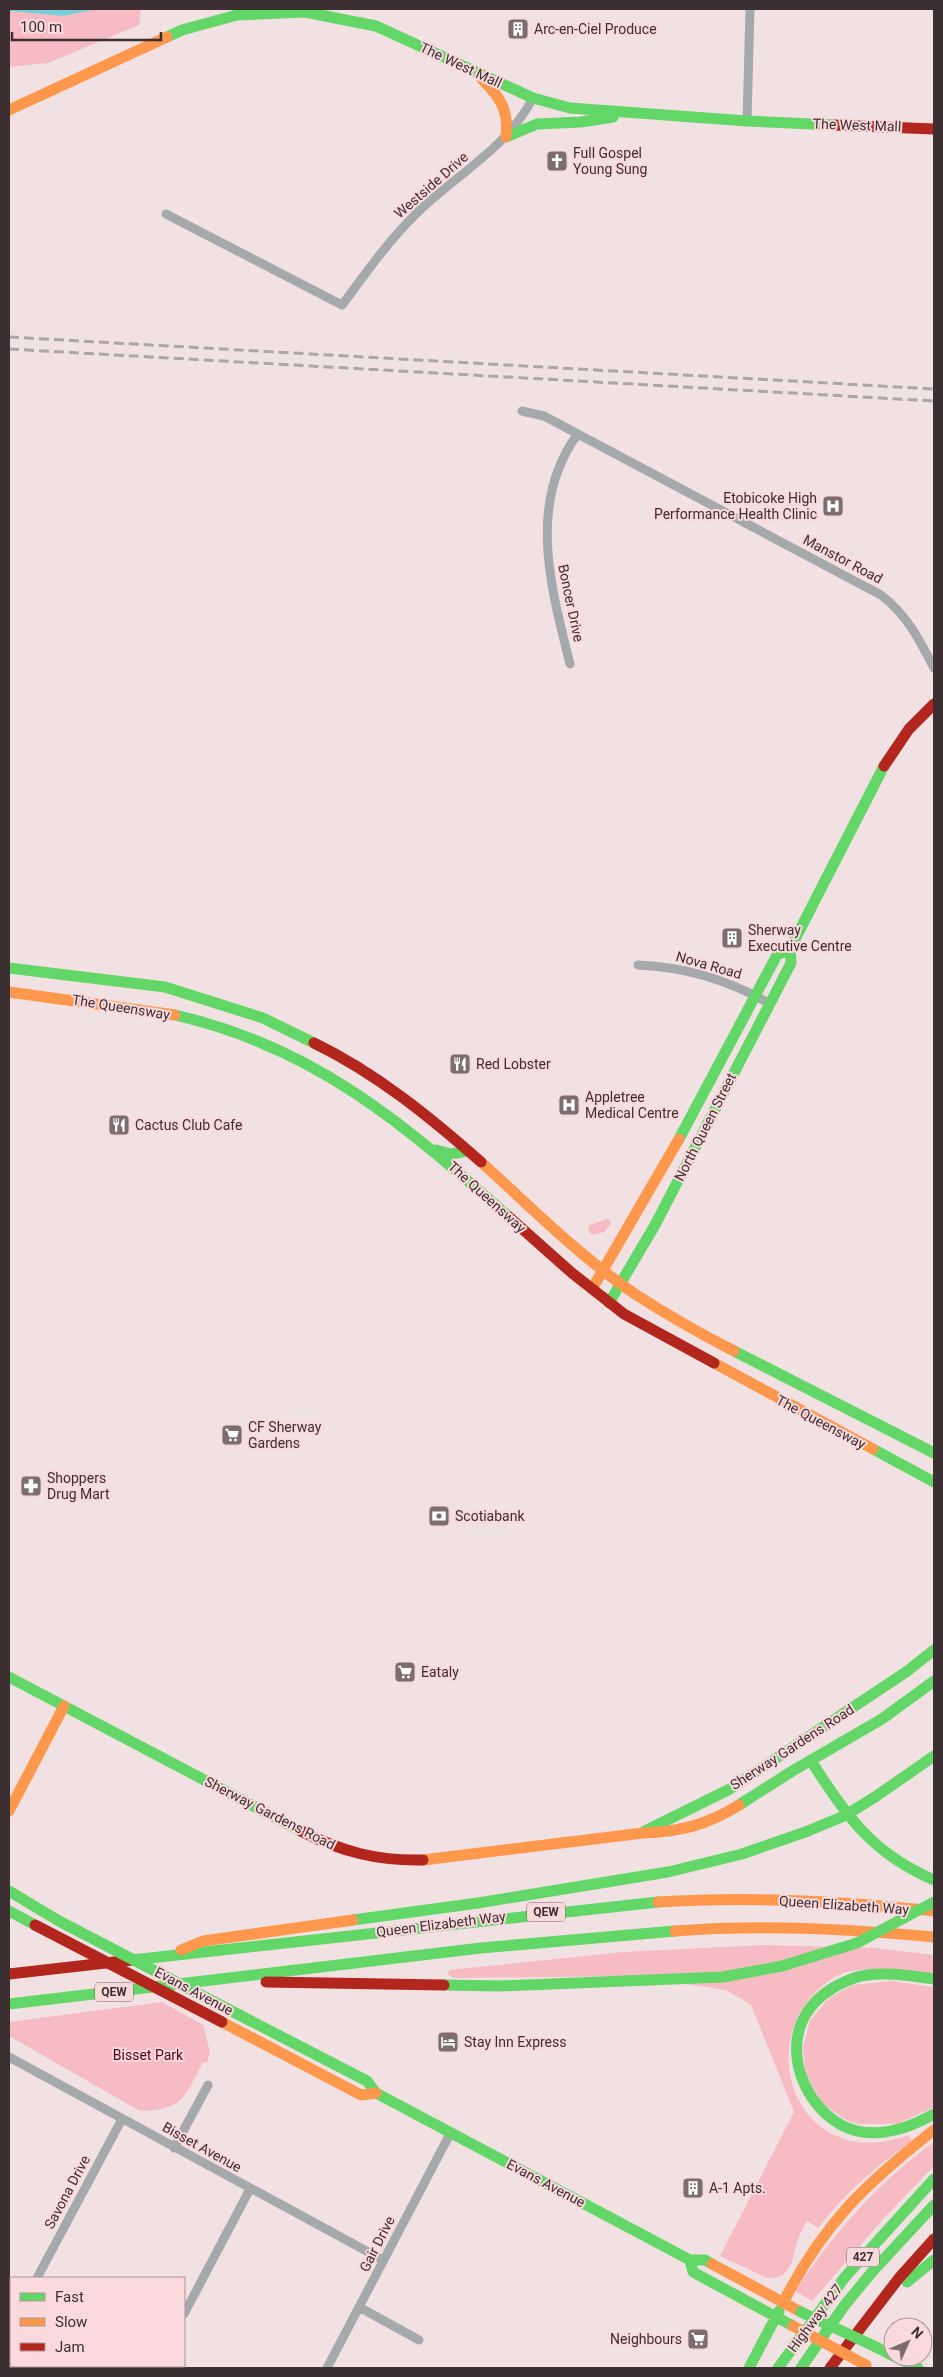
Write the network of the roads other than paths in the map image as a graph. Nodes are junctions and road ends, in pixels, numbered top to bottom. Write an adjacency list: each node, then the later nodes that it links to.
1 (750, 9): 6 (street)
2 (476, 73): 3 (main road, The West Mall); 4 (main road, The West Mall); 8 (main road)
3 (533, 98): 5 (main road, The West Mall); 8 (street, Westside Drive)
4 (9, 110)
5 (630, 114): 6 (main road, The West Mall); 8 (main road)
6 (747, 121): 7 (main road, The West Mall)
7 (934, 129)
8 (506, 137): 9 (street, Westside Drive)
9 (166, 214)
10 (522, 411): 11 (street, Manstor Road)
11 (577, 435): 12 (street, Boncer Drive); 13 (street, Manstor Road)
12 (570, 664)
13 (934, 668)
14 (934, 704): 15 (main road, North Queen Street)
15 (790, 948): 19 (main road, North Queen Street); 20 (main road, North Queen Street)
16 (638, 965): 19 (street, Nova Road)
17 (9, 968): 22 (main road, The Queensway)
18 (9, 992): 21 (main road, The Queensway)
19 (756, 996): 20 (street, Nova Road); 23 (main road, North Queen Street)
20 (770, 1004): 24 (main road, North Queen Street)
21 (431, 1148): 22 (main road); 25 (main road, The Queensway)
22 (467, 1151): 23 (main road, The Queensway)
23 (603, 1269): 24 (main road, The Queensway); 25 (main road, North Queen Street)
24 (622, 1283): 26 (main road, North Queen Street); 27 (main road, The Queensway)
25 (592, 1289): 26 (main road, The Queensway)
26 (609, 1303): 28 (main road, The Queensway)
27 (934, 1453)
28 (934, 1482)
29 (934, 1650): 33 (main road, Sherway Gardens Road)
30 (9, 1677): 32 (main road, Sherway Gardens Road)
31 (934, 1681): 36 (main road, Sherway Gardens Road)
32 (64, 1706): 38 (main road); 39 (main road, Sherway Gardens Road)
33 (798, 1742): 34 (main road, Sherway Gardens Road); 36 (main road)
34 (783, 1752): 37 (main road); 39 (main road, Sherway Gardens Road)
35 (934, 1756): 46 (main road, bridge)
36 (811, 1761): 37 (main road, Sherway Gardens Road); 40 (main road)
37 (794, 1770): 39 (main road, Sherway Gardens Road)
38 (9, 1810)
39 (643, 1833)
40 (934, 1880)
41 (9, 1892): 53 (main road, Evans Avenue, bridge)
42 (934, 1902): 49 (main road, bridge)
43 (9, 1911): 53 (main road, Evans Avenue, bridge)
44 (934, 1911): 46 (main road, Queen Elizabeth Way / QEW)
45 (934, 1937): 49 (main road, Queen Elizabeth Way)
46 (160, 1958): 47 (main road, Queen Elizabeth Way / QEW)
47 (9, 1974)
48 (934, 1979): 54 (main road)
49 (212, 1981): 50 (main road, Queen Elizabeth Way / QEW)
50 (9, 2004)
51 (9, 2057): 55 (street, Bisset Avenue)
52 (208, 2085): 58 (street)
53 (376, 2093): 57 (main road, Evans Avenue)
54 (934, 2114)
55 (122, 2120): 58 (street, Bisset Avenue); 66 (street, Savona Drive)
56 (934, 2130): 67 (main road)
57 (451, 2132): 63 (street, Gair Drive); 64 (main road, Evans Avenue)
58 (174, 2148): 60 (street, Bisset Avenue)
59 (934, 2179): 77 (main road, Highway 427 / 427)
60 (250, 2189): 63 (street, Bisset Avenue); 69 (street)
61 (934, 2205): 78 (main road, Highway 427 / 427)
62 (934, 2239): 70 (main road)
63 (383, 2260): 68 (street, Gair Drive)
64 (690, 2260): 67 (main road, Evans Avenue); 71 (main road, Evans Avenue)
65 (934, 2260): 70 (main road)
66 (38, 2277)
67 (783, 2303): 71 (main road); 73 (main road, Evans Avenue, bridge)
68 (360, 2307): 72 (street); 75 (street, Gair Drive)
69 (185, 2312)
70 (872, 2313): 79 (main road)
71 (775, 2318): 74 (main road, Evans Avenue, bridge); 76 (main road)
72 (419, 2340)
73 (883, 2350)
74 (870, 2366)
75 (327, 2368)
76 (748, 2368)
77 (778, 2368)
78 (801, 2368)
79 (830, 2368)

